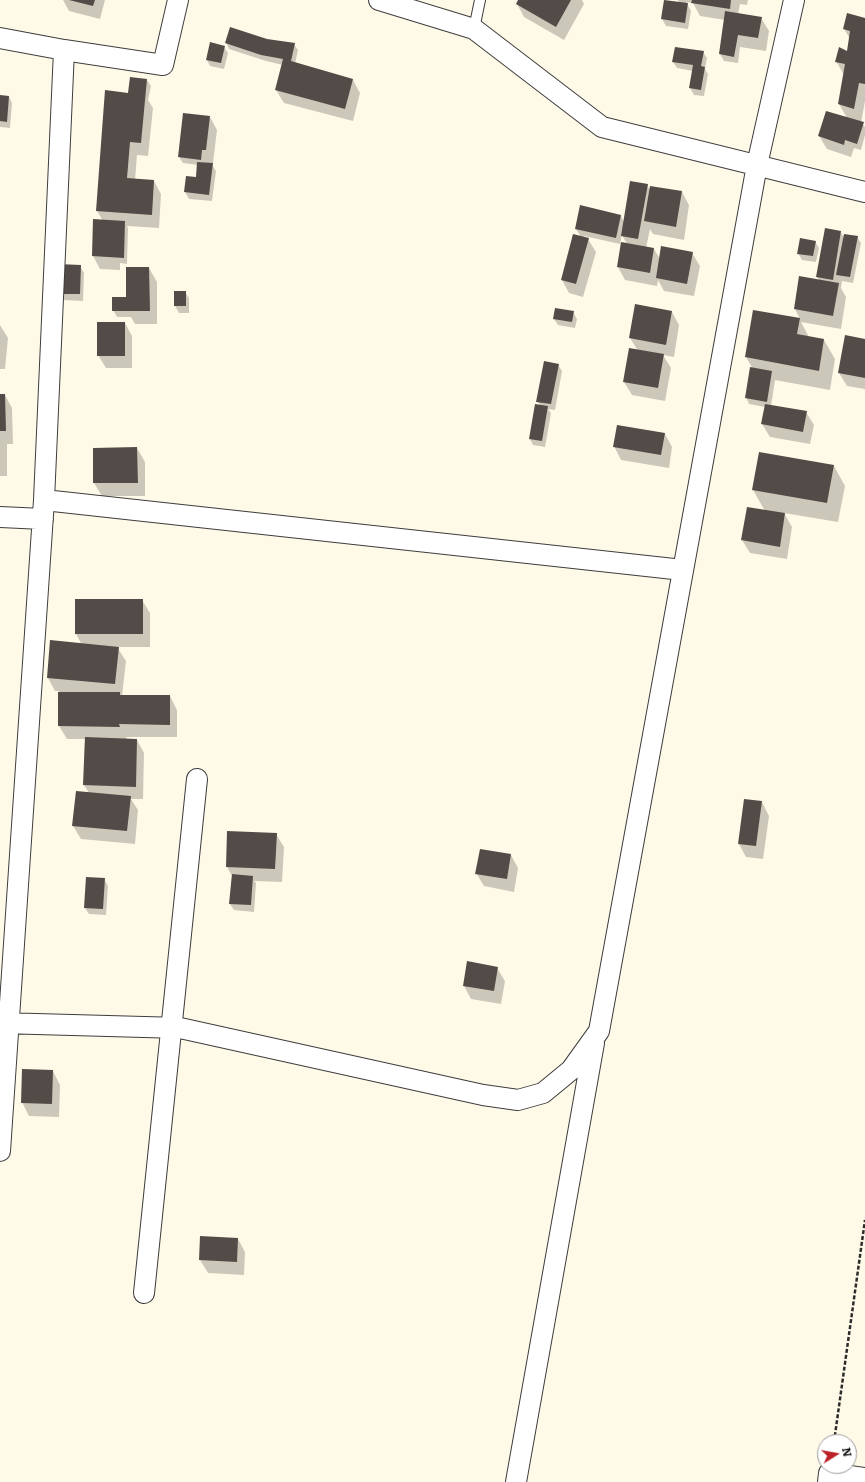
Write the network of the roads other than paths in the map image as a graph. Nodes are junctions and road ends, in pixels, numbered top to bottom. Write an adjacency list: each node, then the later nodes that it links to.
1 (178, 0): 7 (street)
2 (379, 0): 5 (street)
3 (480, 0): 5 (lane)
4 (794, 0): 8 (street)
5 (474, 29): 8 (street)
6 (0, 38): 7 (street)
7 (64, 50): 10 (street)
8 (757, 165): 9 (street); 12 (street)
9 (865, 192)
10 (44, 510): 11 (street); 12 (street); 14 (street)
11 (0, 517)
12 (683, 570): 16 (street)
13 (197, 779): 15 (street)
14 (5, 1023): 15 (street); 17 (street)
15 (171, 1028): 16 (street); 18 (street)
16 (595, 1037): 20 (street)
17 (0, 1151)
18 (144, 1293)
19 (865, 1478): 21 (street)
20 (516, 1482)
21 (828, 1482)

